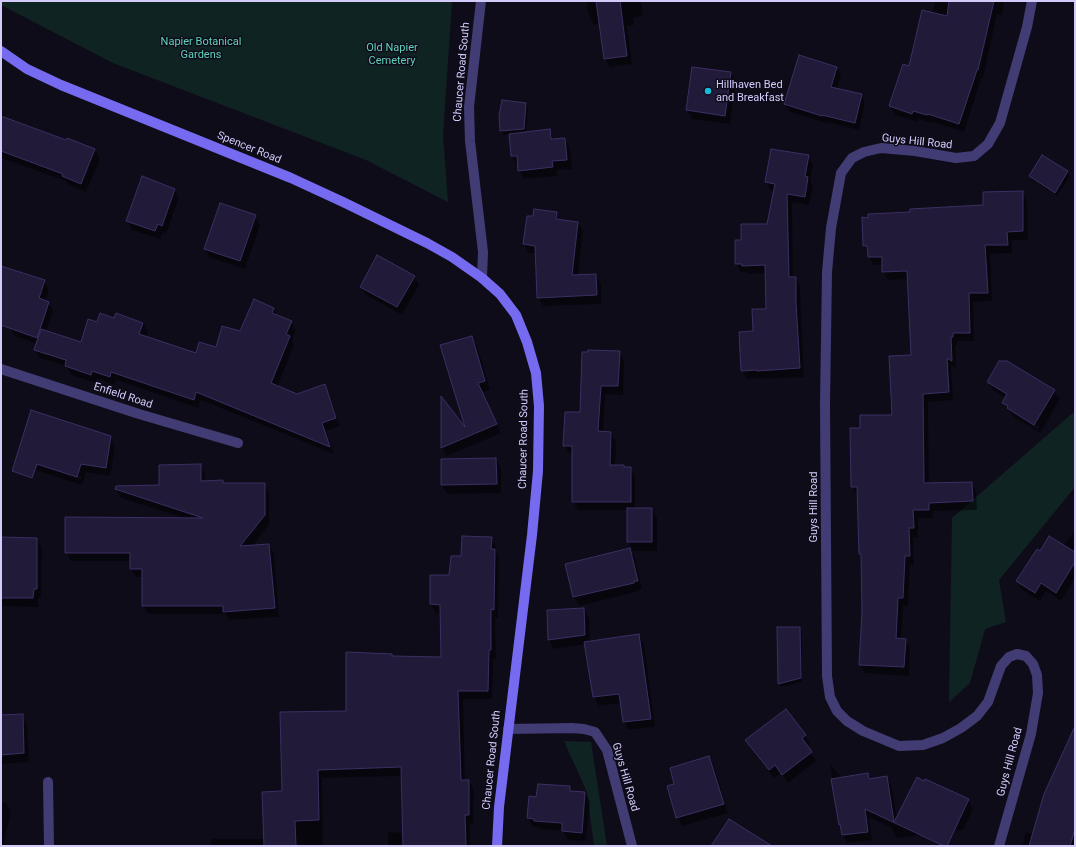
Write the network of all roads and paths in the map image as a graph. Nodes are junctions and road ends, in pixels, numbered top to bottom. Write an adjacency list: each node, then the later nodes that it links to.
1 (481, 1): 4 (street, Chaucer Road South)
2 (1032, 1): 12 (street, Guys Hill Road)
3 (1, 51): 4 (street, Spencer Road)
4 (482, 278): 7 (street, Chaucer Road South)
5 (1, 369): 6 (street, Enfield Road)
6 (238, 443)
7 (508, 729): 10 (street, Chaucer Road South); 11 (street, Guys Hill Road)
8 (48, 782): 9 (street)
9 (49, 846)
10 (496, 846)
11 (632, 846)
12 (999, 846)

